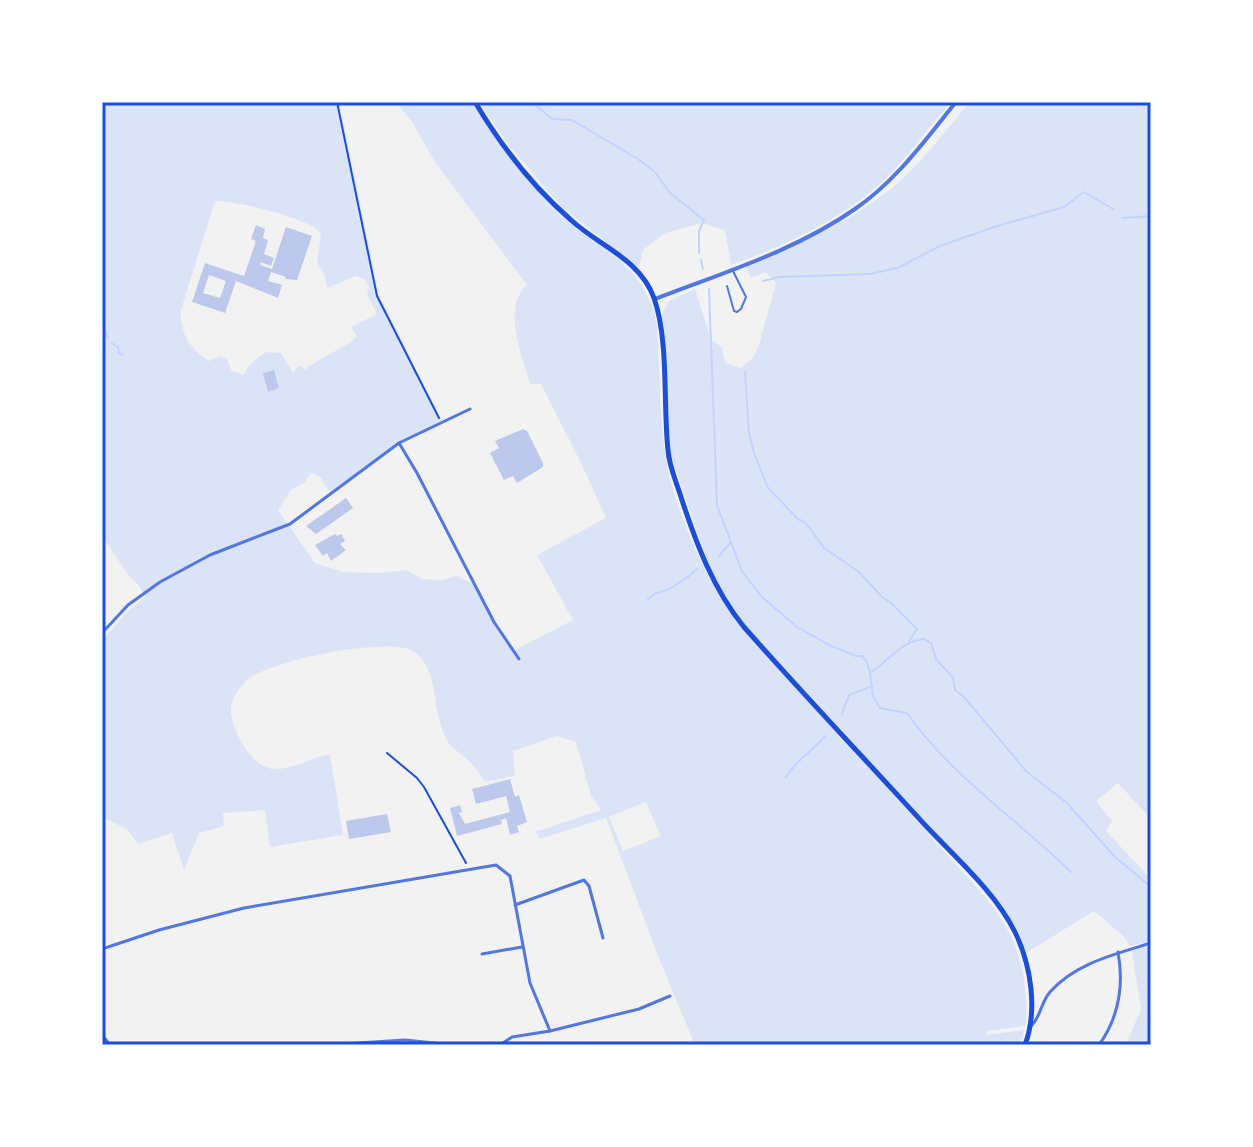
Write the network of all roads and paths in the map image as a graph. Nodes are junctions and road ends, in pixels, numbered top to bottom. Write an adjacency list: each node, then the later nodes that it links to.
1 (337, 102): 8 (path)
2 (475, 102): 6 (main road)
3 (956, 102): 4 (street)
4 (732, 269): 5 (lane); 6 (street)
5 (727, 286)
6 (655, 299): 22 (main road)
7 (470, 409): 8 (street)
8 (441, 421): 9 (street)
9 (399, 443): 10 (street); 11 (street)
10 (102, 633)
11 (519, 659)
12 (387, 753): 13 (path)
13 (469, 868): 14 (street); 18 (street)
14 (515, 905): 15 (street); 17 (street)
15 (603, 938)
16 (1151, 943): 19 (street)
17 (522, 947): 20 (street); 23 (street)
18 (102, 949)
19 (1118, 952): 22 (street); 30 (street)
20 (482, 954)
21 (670, 996): 23 (street)
22 (1030, 1026): 29 (main road)
23 (550, 1031): 28 (street)
24 (102, 1035): 25 (street)
25 (110, 1045)
26 (326, 1045): 27 (street)
27 (454, 1045)
28 (500, 1045)
29 (1025, 1045)
30 (1099, 1045)

